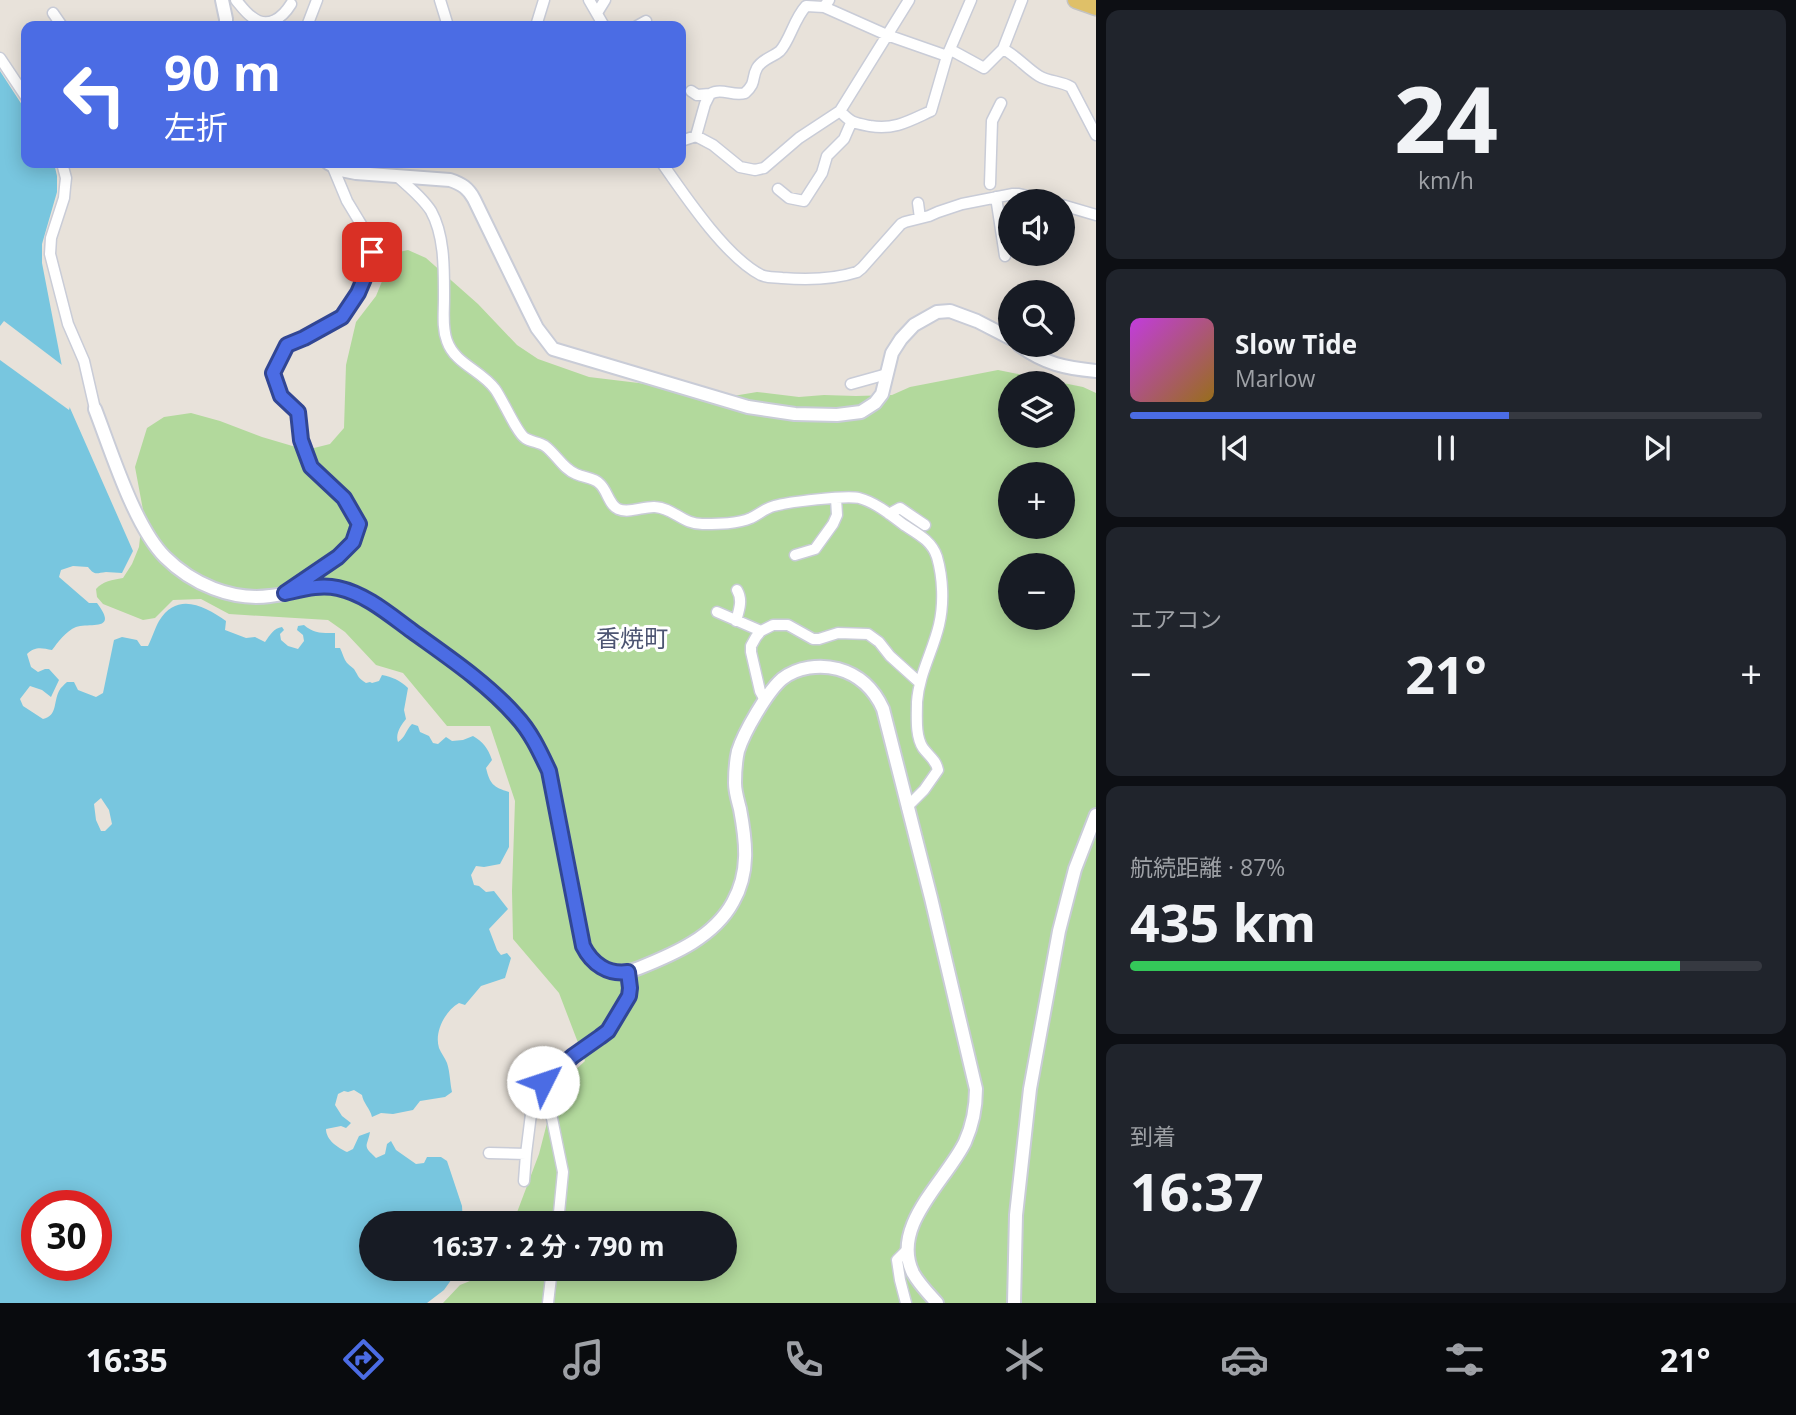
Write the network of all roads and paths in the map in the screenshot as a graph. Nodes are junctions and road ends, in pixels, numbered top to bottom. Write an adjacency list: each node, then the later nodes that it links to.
1 (222, 0): 18 (street)
2 (236, 0): 19 (street)
3 (317, 0): 21 (street)
4 (440, 0): 22 (street)
5 (544, 0): 23 (street)
6 (589, 0): 16 (street)
7 (605, 0): 16 (street)
8 (909, 0): 25 (street)
9 (971, 0): 27 (street)
10 (1022, 0): 26 (street)
11 (1076, 0): 14 (main road)
12 (826, 3): 25 (street); 31 (street)
13 (291, 4): 20 (street)
14 (1096, 7)
15 (53, 13): 17 (street)
16 (597, 13): 24 (street)
17 (59, 21)
18 (226, 21)
19 (260, 21)
20 (272, 21)
21 (309, 21)
22 (446, 21)
23 (538, 21)
24 (601, 21)
25 (887, 34): 27 (street); 33 (street)
26 (1003, 49): 27 (street); 35 (street)
27 (949, 53): 34 (street)
28 (0, 58): 29 (street)
29 (21, 90)
30 (691, 91): 31 (street)
31 (710, 94): 36 (street)
32 (1001, 103): 43 (street)
33 (841, 111): 34 (street); 36 (street)
34 (851, 123): 44 (street)
35 (1096, 135)
36 (696, 136): 37 (street)
37 (686, 139)
38 (63, 168): 56 (street)
39 (332, 168): 62 (street)
40 (337, 168): 42 (street)
41 (666, 168): 50 (street)
42 (398, 177): 54 (street); 57 (street)
43 (990, 184)
44 (778, 189)
45 (996, 197): 48 (street); 50 (street)
46 (918, 203): 50 (street)
47 (1075, 209): 49 (street)
48 (998, 210)
49 (1096, 215)
50 (920, 218)
51 (998, 332): 54 (street)
52 (1038, 357): 53 (street)
53 (1096, 371)
54 (887, 373): 55 (street)
55 (851, 384)
56 (95, 409): 62 (street)
57 (836, 498): 58 (street); 60 (street)
58 (889, 514): 59 (street); 66 (street)
59 (925, 525)
60 (795, 555)
61 (737, 590): 64 (street)
62 (285, 593): 70 (street)
63 (717, 612): 64 (street)
64 (736, 621): 65 (street)
65 (761, 631): 66 (street); 67 (street)
66 (920, 683): 68 (street)
67 (765, 700): 68 (street); 70 (street)
68 (907, 807): 76 (street)
69 (1096, 815): 81 (street)
70 (628, 972): 71 (street)
71 (543, 1082): 73 (street); 75 (street)
72 (489, 1153): 73 (street)
73 (526, 1154): 74 (street)
74 (524, 1181)
75 (559, 1211)
76 (908, 1249): 79 (street); 80 (street)
77 (551, 1281): 78 (street)
78 (548, 1303)
79 (906, 1303)
80 (937, 1303)
81 (1014, 1303)

